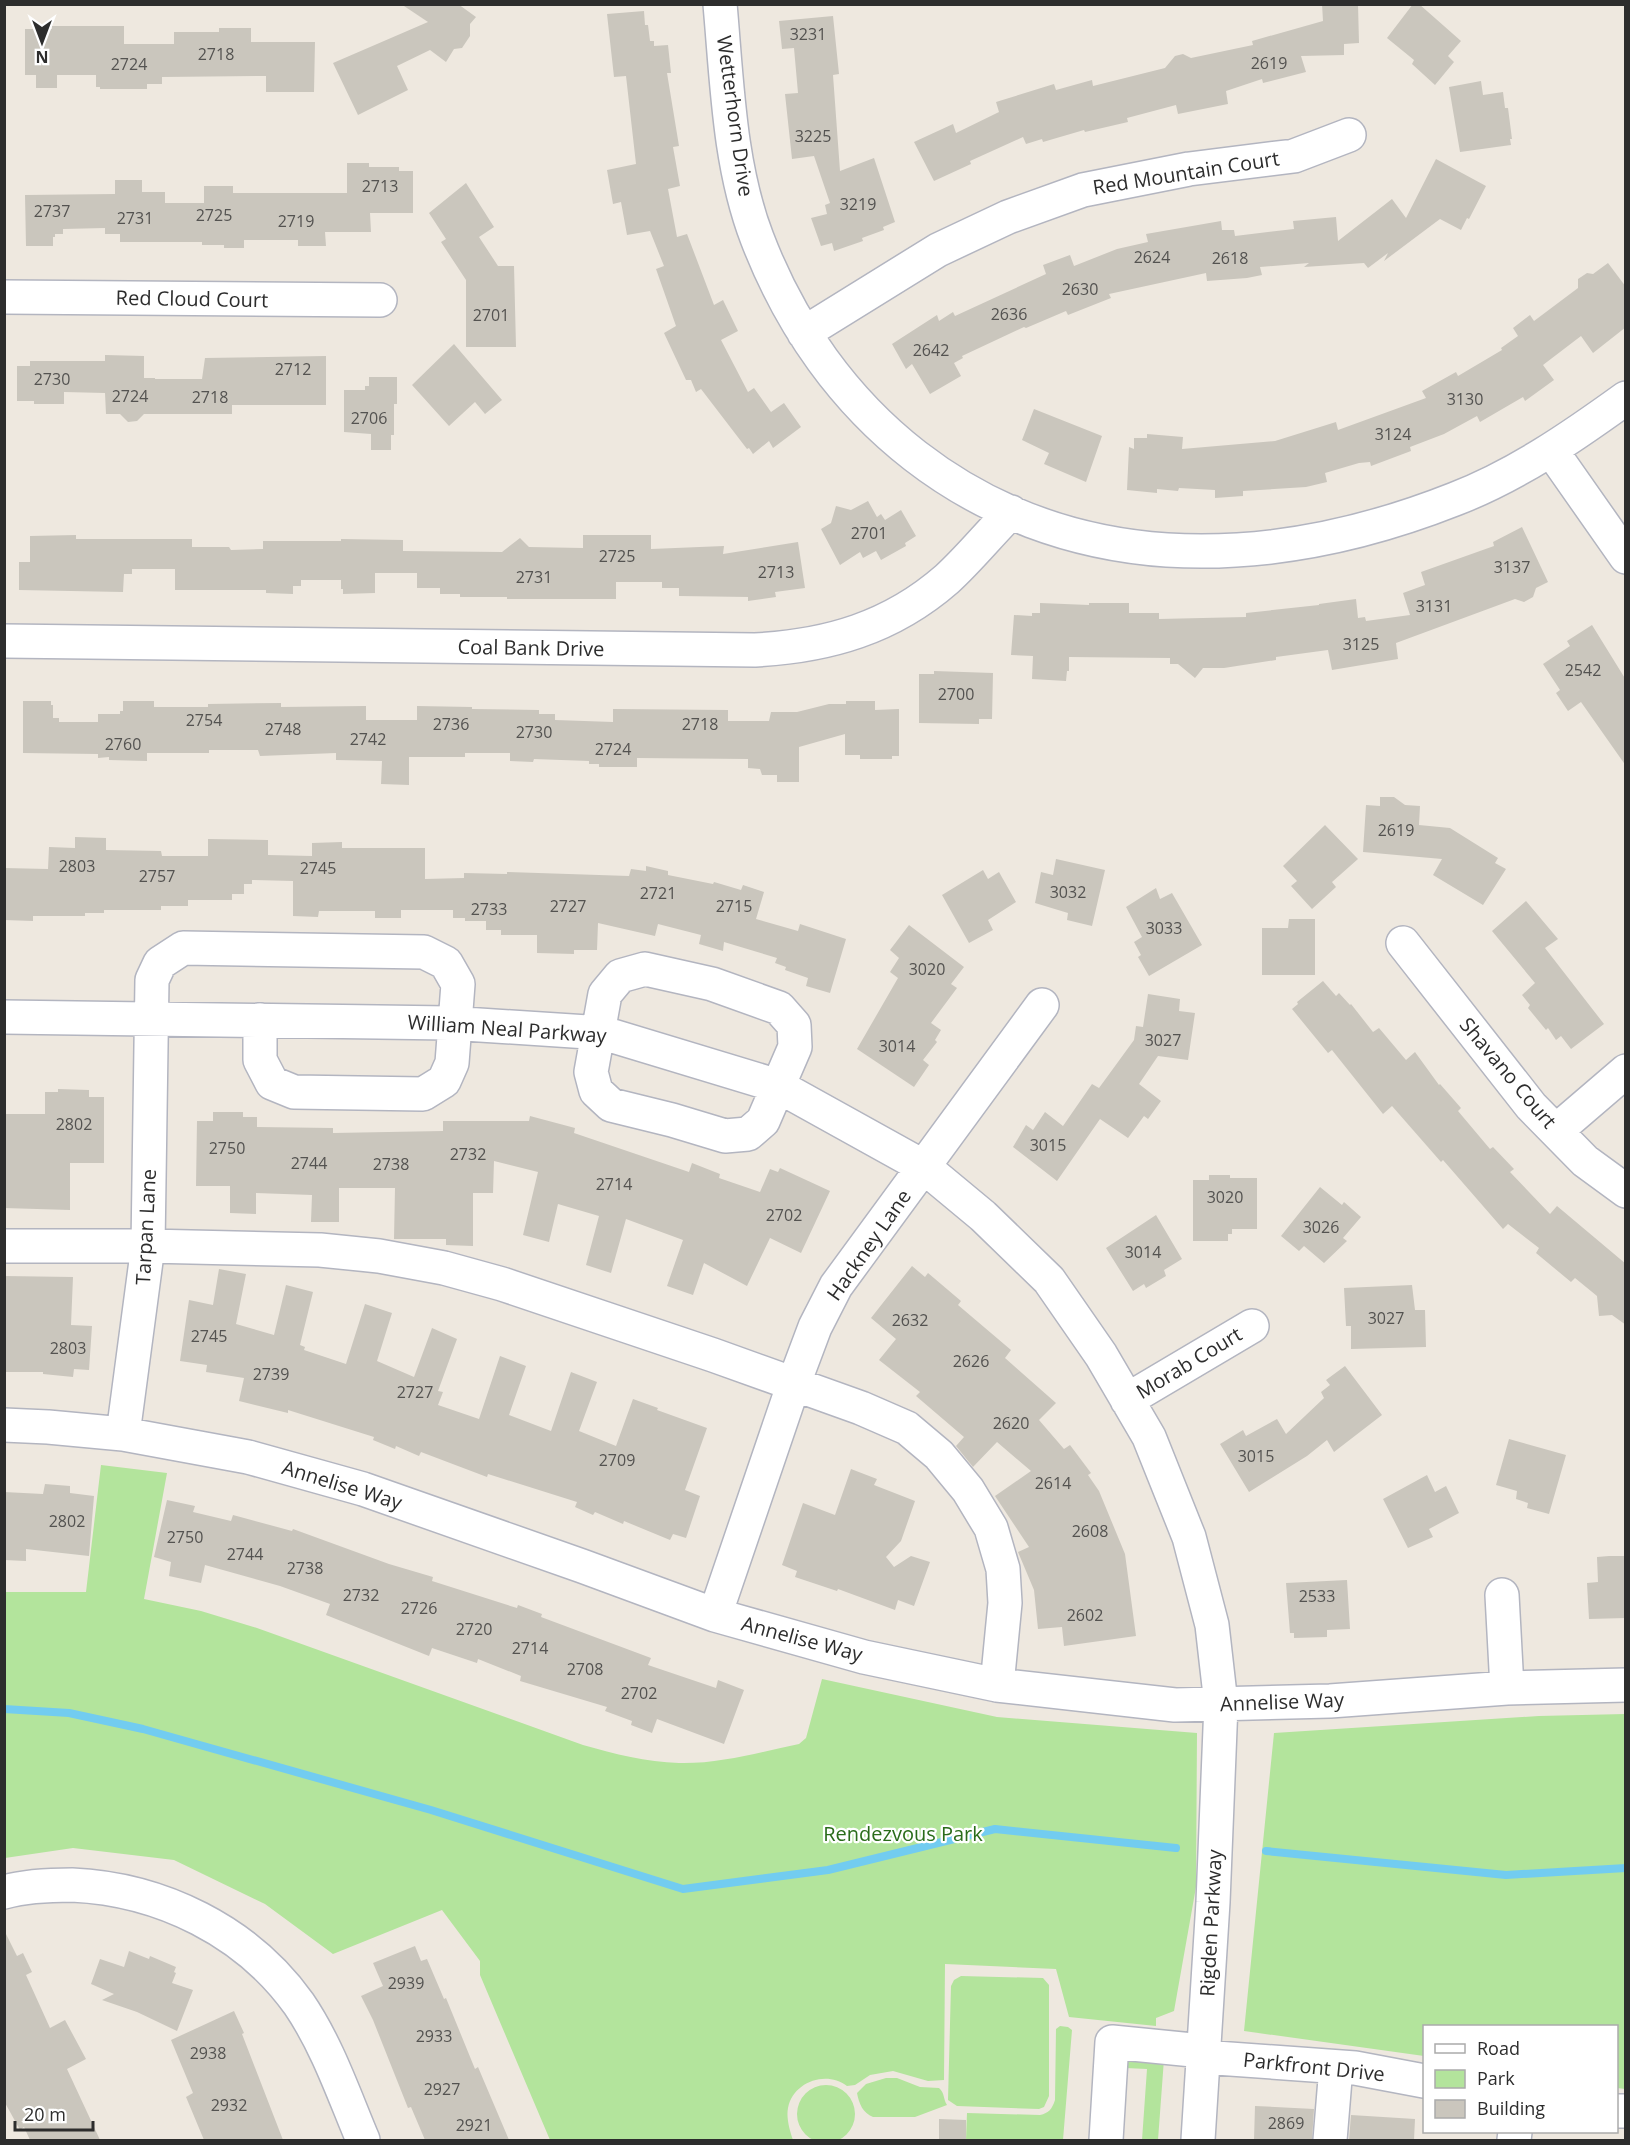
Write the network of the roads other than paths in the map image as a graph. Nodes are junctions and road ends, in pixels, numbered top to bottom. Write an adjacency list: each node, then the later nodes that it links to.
1 (720, 4): 5 (street, Wetterhorn Drive)
2 (1349, 135): 5 (street, Red Mountain Court)
3 (4, 297): 4 (street, Red Cloud Court)
4 (380, 300)
5 (804, 333): 8 (street, Wetterhorn Drive)
6 (1626, 398): 7 (street, Wetterhorn Drive)
7 (1551, 450): 8 (street, Wetterhorn Drive); 9 (street)
8 (1011, 512): 10 (street, Coal Bank Drive)
9 (1626, 557)
10 (4, 641)
11 (1403, 943): 20 (street, Shavano Court)
12 (1042, 1005): 21 (street, Hackney Lane)
13 (4, 1017): 14 (street, William Neal Parkway)
14 (152, 1019): 15 (street, William Neal Parkway); 16 (street, Tarpan Lane); 24 (street, Tarpan Lane)
15 (260, 1020): 16 (street, William Neal Parkway); 16 (street, Tarpan Lane)
16 (455, 1023): 17 (street, William Neal Parkway)
17 (598, 1032): 19 (street, William Neal Parkway); 19 (street); 19 (street)
18 (1626, 1071): 20 (street)
19 (778, 1086): 21 (street, William Neal Parkway)
20 (1556, 1131): 22 (street, Shavano Court)
21 (924, 1167): 26 (street, Hackney Lane); 27 (street, William Neal Parkway)
22 (1626, 1191)
23 (4, 1246): 24 (street)
24 (148, 1246): 26 (street); 29 (street, Tarpan Lane)
25 (1252, 1326): 27 (street, Morab Court)
26 (794, 1383): 31 (street, Hackney Lane); 32 (street)
27 (1127, 1400): 35 (street, William Neal Parkway)
28 (4, 1425): 29 (street, Annelise Way)
29 (123, 1434): 31 (street, Annelise Way)
30 (1502, 1595): 34 (street)
31 (715, 1615): 32 (street, Annelise Way)
32 (997, 1685): 35 (street, Annelise Way)
33 (1626, 1685): 34 (street, Annelise Way)
34 (1507, 1689): 35 (street, Annelise Way)
35 (1221, 1704): 37 (street, Rigden Parkway)
36 (4, 1892): 40 (street)
37 (1203, 2054): 38 (street, Parkfront Drive); 41 (street, Parkfront Drive); 42 (street, Rigden Parkway)
38 (1336, 2067): 39 (street, Parkfront Drive); 43 (street)
39 (1423, 2081)
40 (363, 2140)
41 (1106, 2140)
42 (1198, 2140)
43 (1330, 2140)

